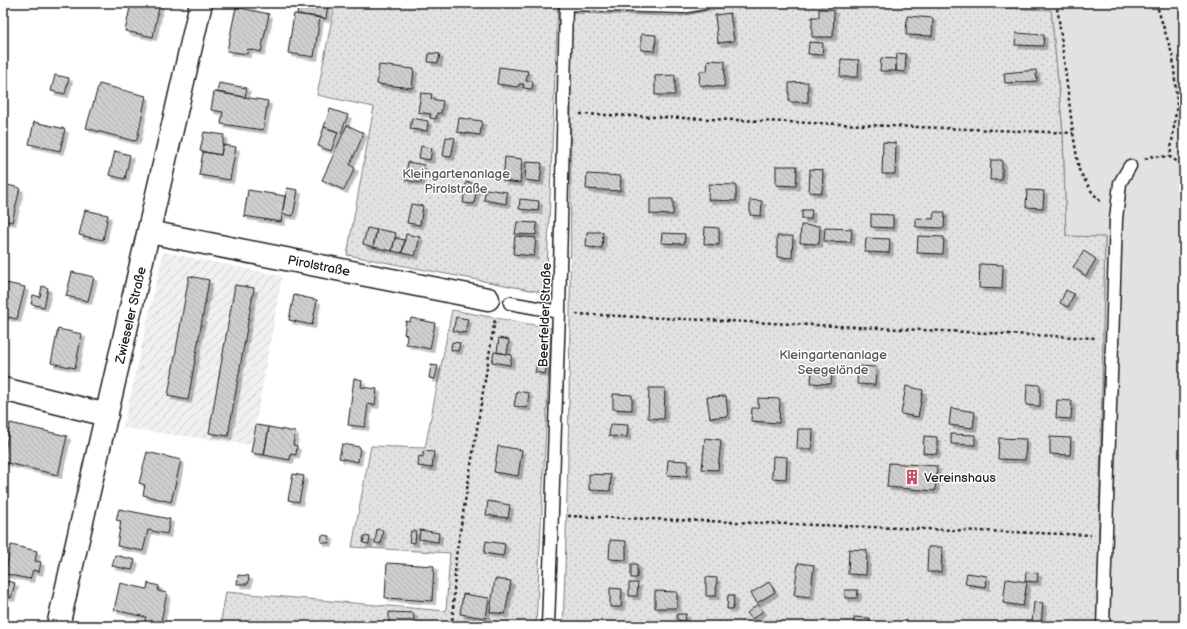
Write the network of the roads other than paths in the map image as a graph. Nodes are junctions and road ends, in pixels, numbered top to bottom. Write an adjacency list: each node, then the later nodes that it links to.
1 (200, 3): 4 (street, Zwieseler Straße)
2 (704, 3): 7 (lane, Beerfelder Straße)
3 (1130, 166): 12 (lane)
4 (150, 232): 6 (street, Pirolstraße); 9 (street, Zwieseler Straße)
5 (510, 304): 7 (lane)
6 (492, 308)
7 (564, 313): 11 (lane, Beerfelder Straße)
8 (3, 389): 9 (street)
9 (107, 415): 10 (street, Zwieseler Straße)
10 (58, 626)
11 (548, 626)
12 (1103, 626)

